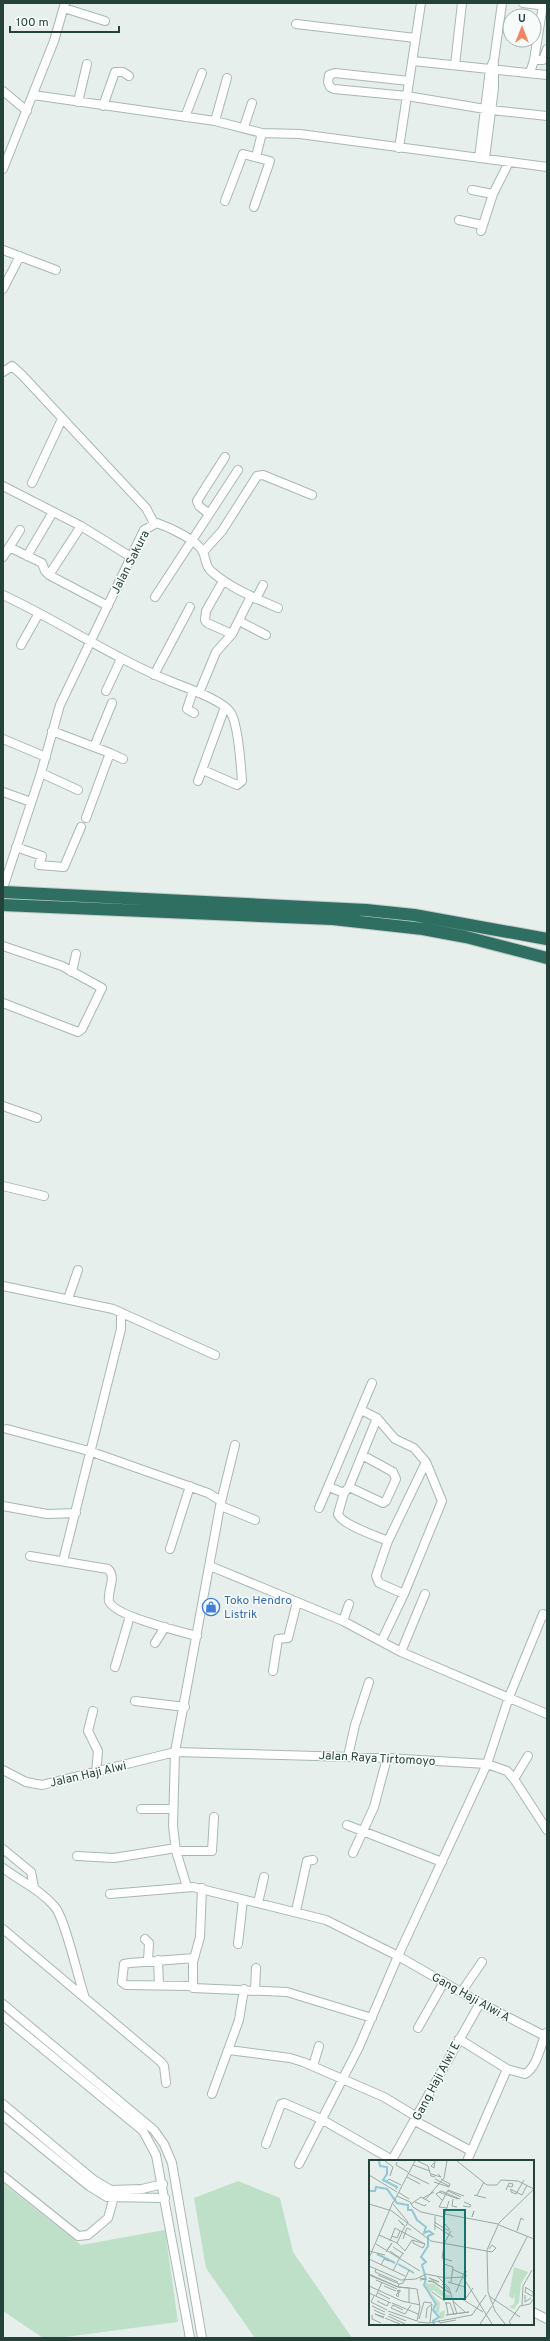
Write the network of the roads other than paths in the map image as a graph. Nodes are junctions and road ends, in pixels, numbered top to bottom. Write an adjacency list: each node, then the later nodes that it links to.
1 (421, 3): 9 (street)
2 (462, 3): 14 (street)
3 (502, 3): 15 (street)
4 (523, 3): 6 (street)
5 (64, 6): 7 (street); 23 (street)
6 (545, 6): 11 (street)
7 (105, 21)
8 (296, 24): 9 (street)
9 (415, 38): 12 (street)
10 (547, 49): 11 (street)
11 (534, 60): 17 (street)
12 (413, 61): 14 (street); 21 (street)
13 (87, 64): 25 (street)
14 (455, 65): 15 (street)
15 (493, 69): 17 (street); 28 (street)
16 (202, 73): 31 (street)
17 (530, 73): 18 (street)
18 (547, 75)
19 (129, 76): 27 (street)
20 (227, 78): 32 (street)
21 (409, 81): 24 (street); 24 (street)
22 (3, 90): 29 (street)
23 (33, 95): 25 (street); 29 (street)
24 (407, 96): 28 (street); 35 (street)
25 (78, 102): 27 (street)
26 (252, 104): 33 (street)
27 (103, 106): 31 (street)
28 (488, 109): 30 (street); 37 (street)
29 (27, 111): 40 (street)
30 (547, 116)
31 (185, 117): 32 (street)
32 (215, 121): 33 (street)
33 (244, 127): 34 (street)
34 (262, 133): 35 (street); 36 (street)
35 (399, 148): 37 (street)
36 (256, 157): 43 (street); 44 (street)
37 (482, 158): 38 (street)
38 (509, 162): 39 (street); 42 (street)
39 (547, 167)
40 (3, 169)
41 (472, 190): 42 (street)
42 (493, 194): 45 (street)
43 (225, 201)
44 (254, 207)
45 (459, 220)
46 (3, 250): 47 (street)
47 (20, 256): 48 (street); 49 (street)
48 (56, 270)
49 (3, 289)
50 (3, 372): 51 (street)
51 (62, 419): 54 (street); 59 (street)
52 (225, 457): 58 (street)
53 (238, 470): 58 (street)
54 (32, 483)
55 (3, 486): 57 (street)
56 (312, 496): 64 (street)
57 (53, 512): 60 (street); 65 (street)
58 (209, 514): 62 (street)
59 (154, 523): 62 (street, Jalan Sakura); 66 (street, Jalan Sakura)
60 (81, 526): 66 (street); 68 (street)
61 (20, 530): 63 (street)
62 (192, 541): 64 (street, Jalan Sakura); 72 (street)
63 (9, 548): 65 (street); 67 (street)
64 (203, 552): 69 (street)
65 (26, 556): 68 (street)
66 (131, 557): 74 (street, Jalan Sakura)
67 (3, 558)
68 (49, 575): 74 (street)
69 (223, 581): 73 (street); 79 (street)
70 (263, 585): 73 (street)
71 (3, 595): 77 (street)
72 (155, 597)
73 (254, 598): 76 (street); 78 (street)
74 (108, 606): 81 (street, Jalan Sakura)
75 (190, 607): 84 (street)
76 (278, 608)
77 (38, 613): 81 (street); 82 (street)
78 (239, 621): 79 (street); 80 (street)
79 (232, 634): 86 (street)
80 (266, 634)
81 (89, 641): 83 (street); 90 (street, Jalan Sakura)
82 (20, 645)
83 (121, 659): 84 (street); 85 (street)
84 (154, 674): 86 (street)
85 (106, 691)
86 (196, 692): 88 (street); 89 (street)
87 (112, 703): 92 (street)
88 (225, 707): 96 (street); 96 (street)
89 (194, 713)
90 (52, 731): 92 (street); 94 (street, Jalan Sakura)
91 (3, 739): 94 (street)
92 (94, 747): 93 (street)
93 (110, 754): 95 (street); 102 (street)
94 (46, 757): 97 (street, Jalan Sakura)
95 (122, 759)
96 (203, 770): 98 (street)
97 (41, 773): 99 (street); 101 (street, Jalan Sakura)
98 (198, 781)
99 (78, 790)
100 (3, 792): 101 (street)
101 (31, 802): 104 (street, Jalan Sakura)
102 (86, 818)
103 (81, 827): 104 (street)
104 (16, 847): 105 (street, Jalan Sakura)
105 (3, 888): 107 (highway)
106 (3, 905): 110 (highway)
107 (547, 939)
108 (3, 946): 111 (street)
109 (76, 954): 111 (street)
110 (547, 958)
111 (72, 972): 112 (street)
112 (3, 1003)
113 (3, 1106): 114 (street)
114 (37, 1118)
115 (3, 1186): 116 (street)
116 (44, 1196)
117 (78, 1270): 119 (street)
118 (3, 1286): 119 (street)
119 (68, 1299): 120 (street)
120 (121, 1313): 121 (street); 127 (street)
121 (215, 1355)
122 (372, 1383): 123 (street)
123 (361, 1410): 124 (street); 131 (street)
124 (378, 1418): 128 (street); 129 (street)
125 (7, 1428): 127 (street)
126 (235, 1445): 133 (street)
127 (89, 1451): 130 (street); 136 (street)
128 (362, 1455): 132 (street); 132 (street)
129 (426, 1462): 138 (street); 143 (street)
130 (190, 1486): 133 (street); 139 (street)
131 (329, 1487): 132 (street); 135 (street)
132 (346, 1490): 138 (street)
133 (221, 1504): 137 (street); 142 (street)
134 (3, 1506): 136 (street)
135 (319, 1508)
136 (76, 1513): 141 (street)
137 (255, 1520)
138 (388, 1541): 143 (street)
139 (170, 1549)
140 (30, 1556): 141 (street)
141 (63, 1561): 147 (street)
142 (210, 1566): 145 (street); 151 (street)
143 (404, 1594): 152 (street)
144 (425, 1594): 154 (street)
145 (297, 1602): 149 (street); 156 (street)
146 (349, 1604): 149 (street)
147 (130, 1616): 150 (street); 155 (street)
148 (547, 1616): 158 (street)
149 (343, 1621): 152 (street)
150 (165, 1627): 151 (street); 153 (street)
151 (197, 1636): 160 (street)
152 (382, 1640): 154 (street)
153 (155, 1643)
154 (400, 1652): 158 (street)
155 (115, 1667)
156 (273, 1671)
157 (369, 1682): 164 (street)
158 (509, 1697): 162 (street); 167 (street)
159 (135, 1701): 160 (street)
160 (185, 1707): 163 (street)
161 (93, 1711): 169 (street)
162 (547, 1714)
163 (175, 1752): 164 (street, Jalan Raya Tirtomoyo); 169 (street, Jalan Haji Alwi); 172 (street)
164 (348, 1756): 166 (street, Jalan Raya Tirtomoyo)
165 (528, 1756): 170 (street)
166 (387, 1758): 167 (street, Jalan Raya Tirtomoyo); 176 (street)
167 (489, 1760): 170 (street, Jalan Raya Tirtomoyo); 182 (street)
168 (3, 1770): 169 (street, Jalan Haji Alwi)
169 (96, 1773)
170 (514, 1779): 175 (street, Jalan Raya Tirtomoyo)
171 (141, 1809): 172 (street)
172 (173, 1809): 178 (street)
173 (214, 1817): 178 (street)
174 (347, 1825): 176 (street)
175 (547, 1830)
176 (362, 1831): 179 (street); 182 (street)
177 (3, 1849): 185 (street)
178 (176, 1850): 180 (street); 186 (street)
179 (354, 1853)
180 (77, 1856)
181 (313, 1860): 191 (street)
182 (442, 1862): 195 (street)
183 (3, 1868): 185 (street)
184 (264, 1877): 190 (street)
185 (34, 1887): 207 (street)
186 (187, 1887): 187 (street, Gang Haji Alwi A); 188 (street, Gang Haji Alwi A)
187 (202, 1888): 189 (street, Gang Haji Alwi A); 196 (street)
188 (110, 1894)
189 (243, 1900): 190 (street, Gang Haji Alwi A); 194 (street)
190 (258, 1903): 191 (street, Gang Haji Alwi A)
191 (296, 1912): 195 (street, Gang Haji Alwi A)
192 (3, 1929): 207 (street)
193 (144, 1939): 198 (street)
194 (238, 1944)
195 (398, 1956): 201 (street, Gang Haji Alwi A); 211 (street)
196 (194, 1958): 197 (street); 203 (street)
197 (158, 1960): 198 (street); 202 (street)
198 (148, 1961): 202 (street)
199 (482, 1962): 206 (street)
200 (256, 1968): 205 (street)
201 (444, 1982): 206 (street, Gang Haji Alwi A); 212 (street)
202 (159, 1985): 203 (street)
203 (192, 1986): 204 (street)
204 (244, 1989): 205 (street); 217 (street)
205 (255, 1991): 211 (street)
206 (462, 1991): 208 (street, Gang Haji Alwi A)
207 (84, 1996): 221 (street)
208 (480, 2003): 213 (street, Gang Haji Alwi A); 214 (street, Gang Haji Alwi E)
209 (3, 2004): 215 (street)
210 (3, 2016): 215 (street)
211 (372, 2018): 220 (street)
212 (418, 2028)
213 (546, 2034): 219 (street)
214 (459, 2039): 219 (street); 226 (street, Gang Haji Alwi E)
215 (43, 2043): 227 (street)
216 (319, 2046): 218 (street)
217 (230, 2050): 218 (street); 222 (street)
218 (313, 2066): 220 (street)
219 (507, 2069): 229 (street)
220 (344, 2079): 225 (street); 226 (street)
221 (166, 2083)
222 (212, 2094)
223 (3, 2104): 234 (street)
224 (3, 2116): 234 (street)
225 (321, 2119): 228 (street); 230 (street); 232 (street)
226 (416, 2119): 229 (street); 230 (street, Gang Haji Alwi E)
227 (145, 2128): 235 (street); 238 (street)
228 (266, 2144)
229 (471, 2151): 231 (street)
230 (393, 2160)
231 (467, 2160)
232 (299, 2164)
233 (3, 2176): 236 (street)
234 (92, 2183): 235 (street); 236 (street)
235 (163, 2184): 237 (street)
236 (114, 2197): 237 (street)
237 (165, 2198): 239 (street)
238 (193, 2286): 239 (street); 243 (street)
239 (181, 2288): 242 (street)
240 (534, 2312): 241 (street)
241 (547, 2319)
242 (190, 2338)
243 (202, 2338)

